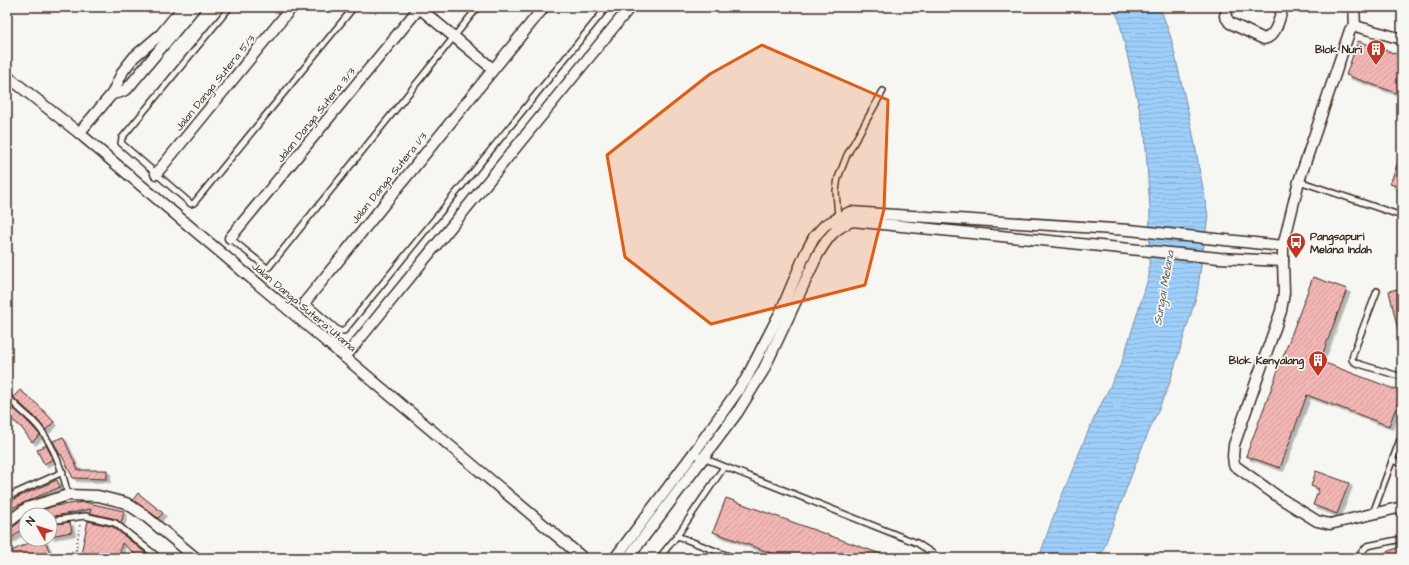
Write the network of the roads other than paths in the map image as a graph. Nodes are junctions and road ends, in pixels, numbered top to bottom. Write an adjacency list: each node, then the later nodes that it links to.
1 (183, 7): 20 (street)
2 (195, 7): 20 (street)
3 (230, 7): 22 (lane)
4 (292, 7): 22 (street, Jalan Danga Sutera 5/3)
5 (354, 7): 22 (lane)
6 (419, 7): 15 (street); 26 (street, Jalan Danga Sutera 3/3)
7 (478, 7): 15 (lane)
8 (544, 7): 17 (street, Jalan Danga Sutera 1/3)
9 (607, 7): 30 (lane)
10 (630, 7): 31 (street)
11 (1228, 7): 12 (street)
12 (1283, 7)
13 (1354, 7): 14 (street)
14 (1355, 26): 16 (street); 23 (street)
15 (454, 36): 17 (street); 26 (lane)
16 (1402, 39)
17 (493, 69): 30 (street, Jalan Danga Sutera 1/3)
18 (7, 76): 21 (street, Jalan Danga Sutera Utama)
19 (884, 91): 25 (lane)
20 (112, 94): 21 (street)
21 (79, 133): 31 (street, Jalan Danga Sutera Utama)
22 (156, 174)
23 (1299, 182): 24 (lane); 27 (street)
24 (1402, 216)
25 (838, 218): 27 (street); 35 (street)
26 (230, 238)
27 (1283, 246): 28 (street)
28 (1283, 261): 36 (street); 44 (street)
29 (1376, 291): 32 (lane)
30 (305, 302)
31 (345, 357): 51 (street, Jalan Danga Sutera Utama)
32 (1402, 377)
33 (7, 396): 40 (lane)
34 (1402, 434): 37 (lane)
35 (693, 454): 36 (lane); 52 (street)
36 (703, 458): 39 (lane); 53 (street)
37 (1392, 460): 38 (lane); 44 (lane)
38 (1402, 464)
39 (724, 467): 47 (lane); 56 (lane)
40 (63, 472): 41 (lane); 42 (lane)
41 (68, 495): 46 (street); 50 (street)
42 (7, 497)
43 (1402, 506): 44 (street)
44 (1372, 514)
45 (58, 520): 49 (lane)
46 (7, 524)
47 (677, 536): 54 (lane); 55 (lane)
48 (1402, 539): 57 (lane)
49 (158, 558)
50 (196, 558)
51 (582, 558)
52 (615, 558)
53 (628, 558)
54 (659, 558)
55 (734, 558)
56 (935, 558)
57 (1360, 558)

